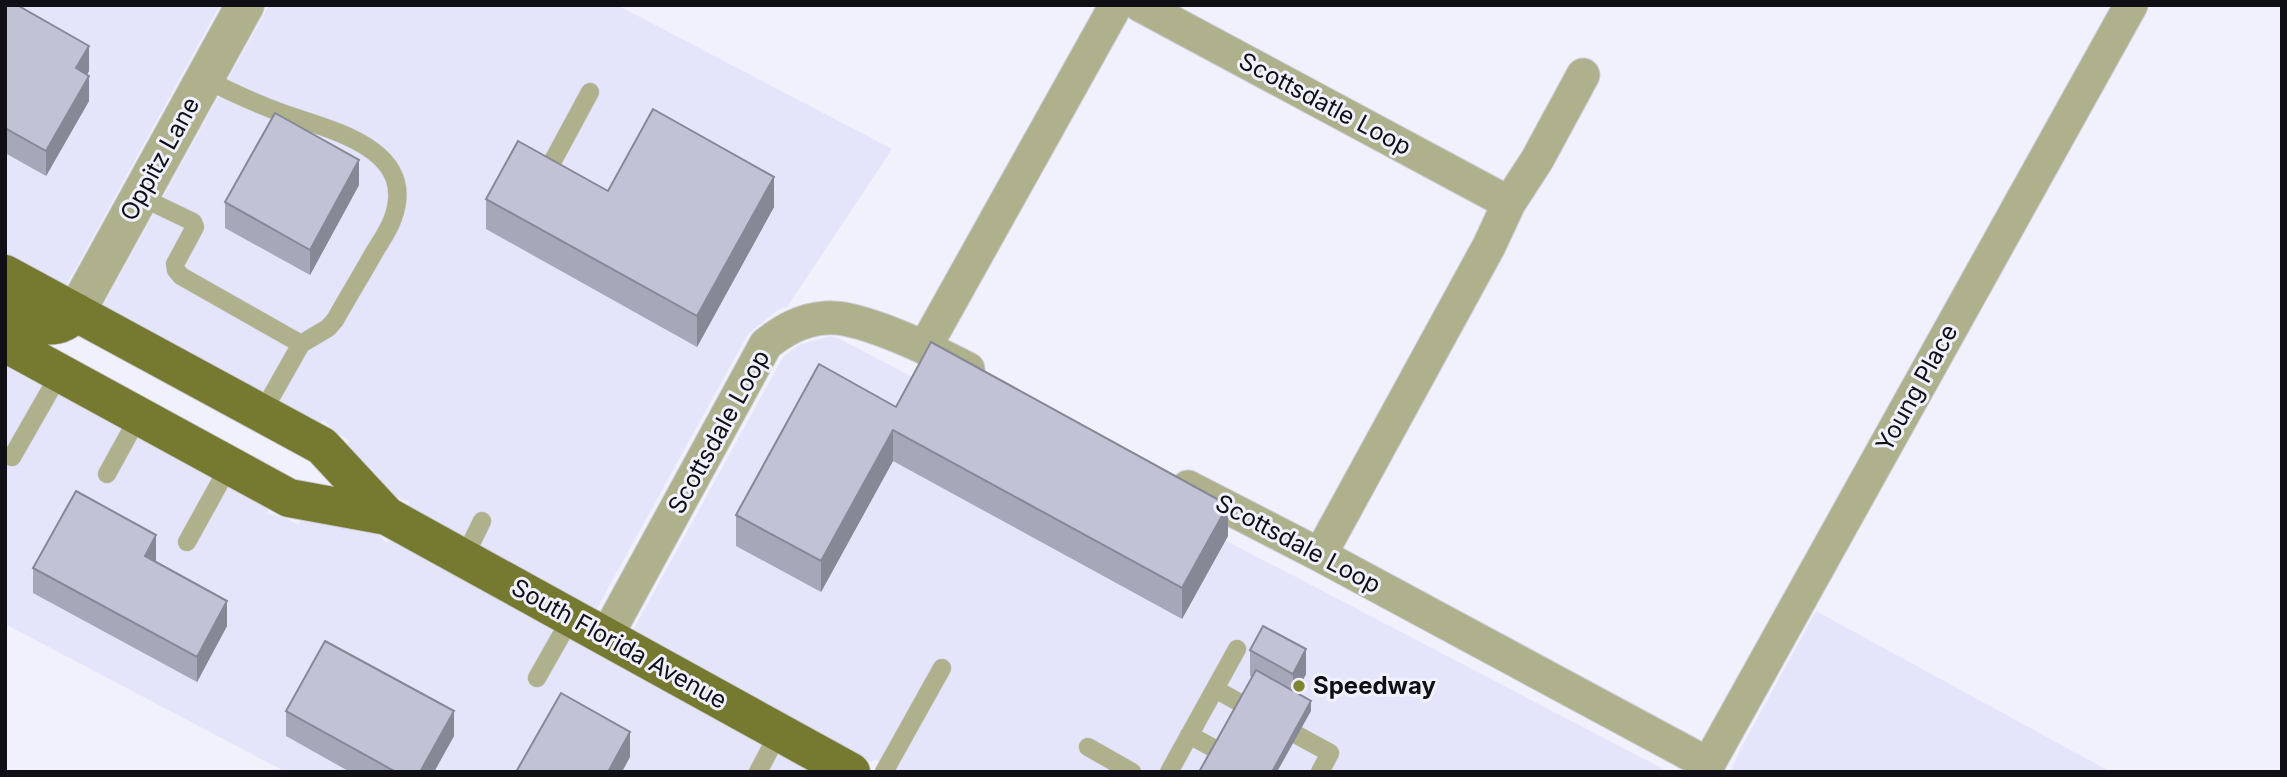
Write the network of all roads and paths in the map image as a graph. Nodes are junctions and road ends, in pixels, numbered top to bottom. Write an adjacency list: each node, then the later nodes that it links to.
1 (244, 5): 6 (street, Oppitz Lane)
2 (1116, 5): 16 (street)
3 (1140, 5): 10 (street, Scottsdatle Loop)
4 (2131, 5): 42 (street, Young Place)
5 (1583, 75): 10 (street)
6 (204, 78): 9 (street, Oppitz Lane); 15 (lane)
7 (590, 92): 8 (lane)
8 (540, 184)
9 (139, 196): 13 (street, Oppitz Lane); 15 (lane)
10 (1509, 203): 28 (street)
11 (5, 274): 13 (main road, South Florida Avenue)
12 (5, 309): 13 (main road)
13 (76, 312): 19 (main road, South Florida Avenue)
14 (5, 343): 17 (main road, South Florida Avenue)
15 (301, 344): 19 (lane)
16 (925, 347): 18 (street, Scottsdale Loop); 31 (street, Scottsdale Loop)
17 (60, 373): 20 (main road, South Florida Avenue); 21 (lane)
18 (1000, 385)
19 (262, 413): 25 (main road, South Florida Avenue)
20 (139, 416): 22 (main road, South Florida Avenue); 23 (lane)
21 (12, 457)
22 (229, 466): 25 (main road, South Florida Avenue); 27 (lane)
23 (107, 474)
24 (1167, 476): 28 (street, Scottsdale Loop)
25 (387, 516): 29 (main road, South Florida Avenue)
26 (482, 521): 29 (lane)
27 (187, 542)
28 (1320, 555): 42 (street, Scottsdale Loop)
29 (464, 558): 30 (main road, South Florida Avenue)
30 (571, 618): 31 (main road, South Florida Avenue); 34 (lane)
31 (606, 636): 37 (main road, South Florida Avenue)
32 (1237, 649): 35 (lane)
33 (942, 668): 45 (lane)
34 (537, 678)
35 (1215, 689): 36 (lane); 38 (lane)
36 (1242, 705)
37 (779, 732): 43 (lane); 44 (main road, South Florida Avenue)
38 (1189, 735): 41 (lane); 47 (lane)
39 (1297, 735): 48 (lane)
40 (1088, 747): 46 (lane)
41 (1217, 750)
42 (1706, 768)
43 (758, 772)
44 (850, 772)
45 (884, 772)
46 (1132, 772)
47 (1169, 772)
48 (1320, 772)

